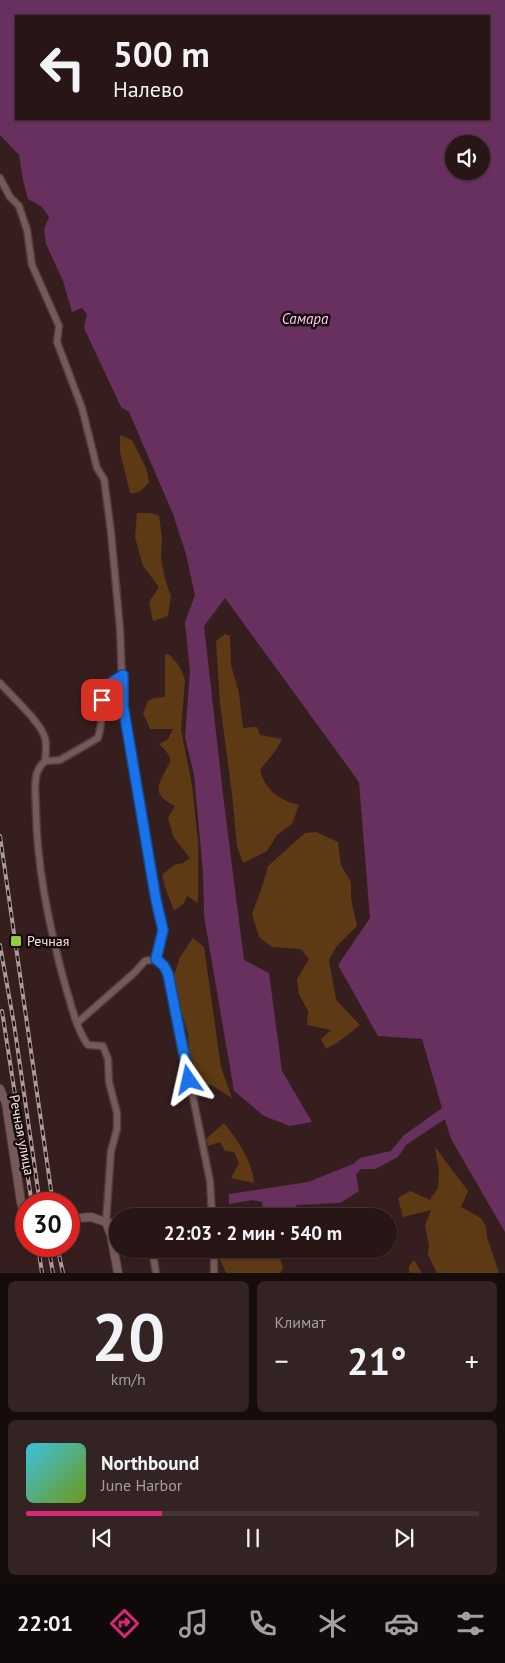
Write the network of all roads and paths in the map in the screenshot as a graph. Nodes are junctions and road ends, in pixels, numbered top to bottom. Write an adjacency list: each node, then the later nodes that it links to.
1 (0, 178): 3 (street)
2 (0, 192): 3 (street)
3 (10, 198): 4 (street)
4 (123, 675): 6 (street); 7 (street)
5 (0, 684): 6 (street)
6 (46, 761): 8 (street)
7 (156, 959): 8 (street); 11 (street)
8 (77, 1024): 13 (street)
9 (0, 1089): 10 (street, Речная улица)
10 (19, 1192)
11 (212, 1208)
12 (80, 1218): 13 (street)
13 (106, 1222): 14 (street); 17 (street)
14 (109, 1222)
15 (154, 1258): 18 (street)
16 (214, 1258): 19 (street)
17 (118, 1273)
18 (156, 1273)
19 (214, 1273)

